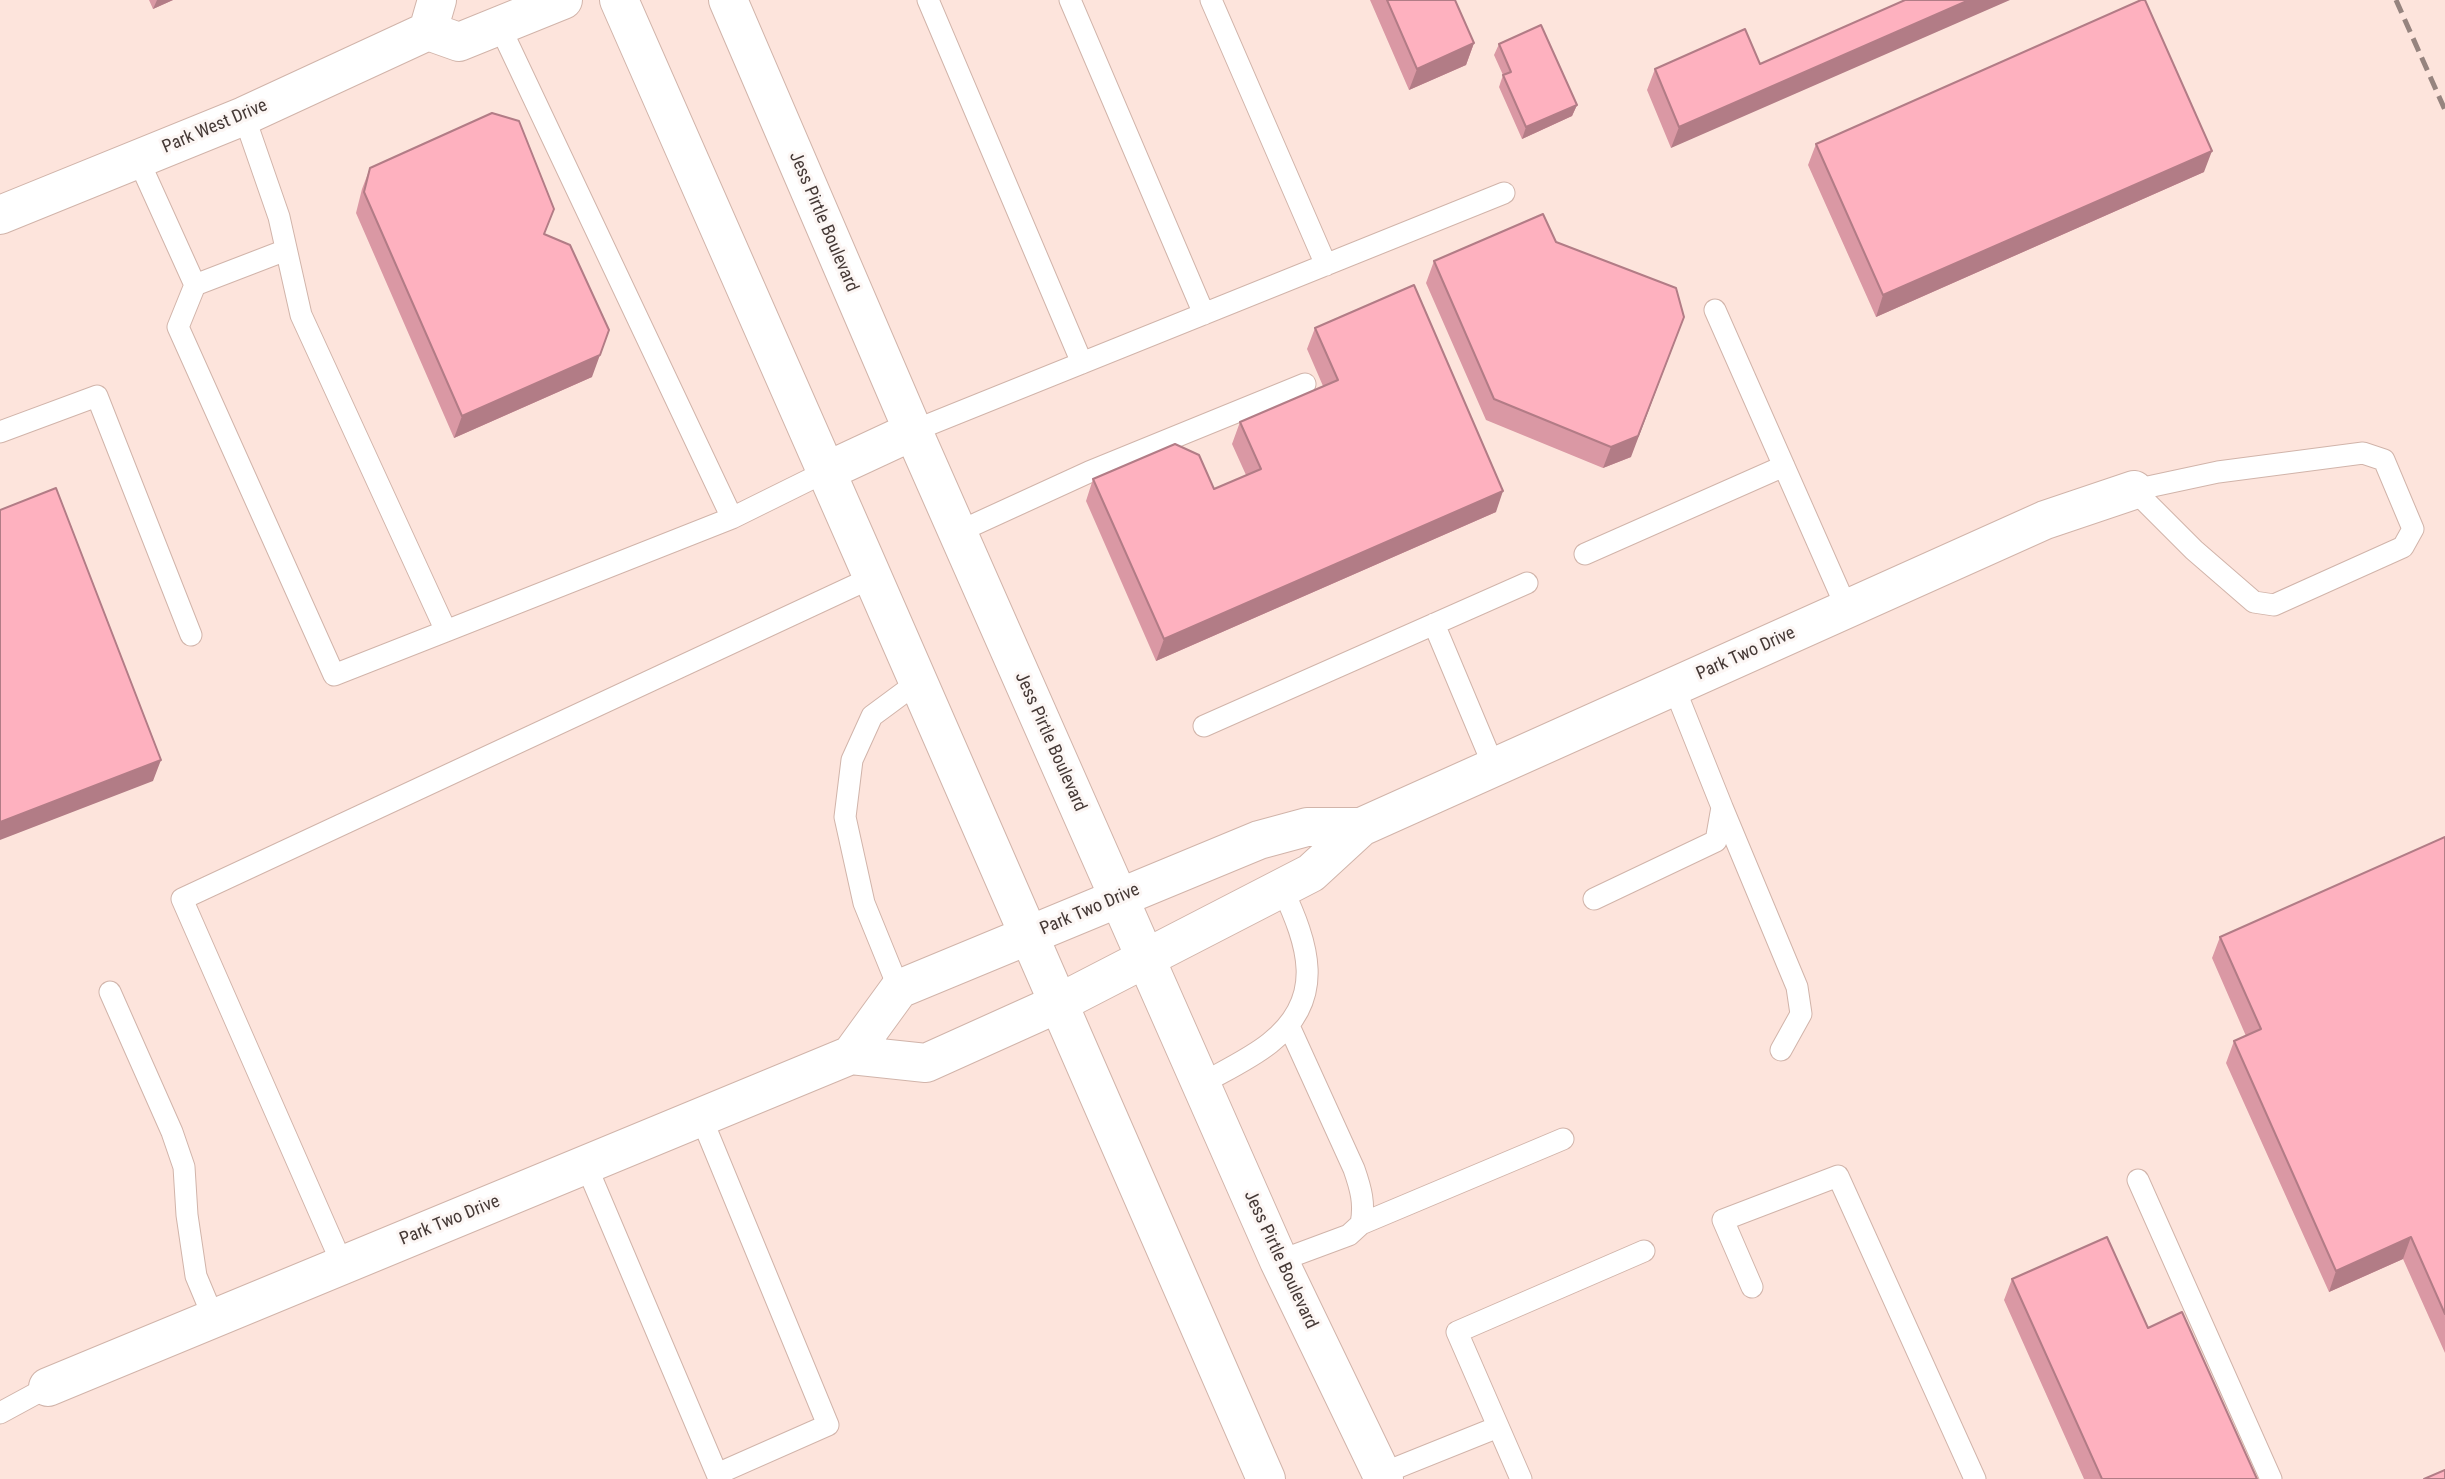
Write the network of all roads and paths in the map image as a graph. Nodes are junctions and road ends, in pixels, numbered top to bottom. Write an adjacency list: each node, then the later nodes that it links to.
1 (563, 0): 8 (street, Park West Drive)
2 (619, 0): 23 (street)
3 (728, 0): 20 (street, Jess Pirtle Boulevard)
4 (928, 0): 18 (lane)
5 (1070, 0): 17 (lane)
6 (1211, 0): 14 (lane)
7 (432, 15): 8 (street, Park West Drive); 9 (street, Park West Drive)
8 (500, 27): 25 (lane)
9 (244, 116): 10 (street, Park West Drive); 13 (lane)
10 (138, 159): 12 (street, Park West Drive); 15 (lane)
11 (1504, 193): 14 (lane)
12 (0, 215)
13 (286, 250): 15 (lane); 32 (lane)
14 (1326, 265): 17 (lane)
15 (195, 285): 32 (lane)
16 (1715, 310): 22 (lane)
17 (1204, 314): 18 (lane)
18 (1082, 363): 20 (lane)
19 (1306, 384): 26 (lane)
20 (913, 431): 23 (street); 26 (street, Jess Pirtle Boulevard)
21 (0, 432): 33 (lane)
22 (1784, 466): 27 (lane); 30 (lane)
23 (827, 471): 25 (lane); 28 (street)
24 (2134, 490): 24 (lane); 30 (street, Park Two Drive)
25 (732, 518): 32 (lane)
26 (958, 532): 41 (street, Jess Pirtle Boulevard)
27 (1585, 554)
28 (873, 577): 34 (street); 59 (lane)
29 (1527, 583): 31 (lane)
30 (1847, 609): 35 (street, Park Two Drive)
31 (1434, 624): 36 (lane); 37 (lane)
32 (446, 631)
33 (191, 635)
34 (918, 682): 43 (street); 45 (lane)
35 (1674, 687): 37 (street, Park Two Drive); 38 (lane)
36 (1204, 726)
37 (1494, 768): 39 (street, Park Two Drive)
38 (1722, 807): 42 (lane); 49 (lane)
39 (1362, 827): 40 (street, Park Two Drive); 41 (street, Park Two Drive)
40 (1282, 888): 44 (street, Park Two Drive); 48 (lane)
41 (1119, 898): 43 (street, Park Two Drive); 44 (street, Jess Pirtle Boulevard)
42 (1594, 900)
43 (1028, 937): 45 (street, Park Two Drive); 47 (street)
44 (1146, 958): 47 (street, Park Two Drive); 51 (street, Jess Pirtle Boulevard)
45 (900, 989): 50 (street)
46 (110, 992): 61 (lane)
47 (1058, 1004): 50 (street, Park Two Drive); 66 (street)
48 (1289, 1026): 51 (lane); 56 (lane)
49 (1781, 1050)
50 (851, 1055): 52 (street, Park Two Drive)
51 (1201, 1084): 58 (street, Jess Pirtle Boulevard)
52 (701, 1117): 54 (street, Park Two Drive); 54 (lane)
53 (1563, 1139): 56 (lane)
54 (586, 1165): 59 (street, Park Two Drive)
55 (2138, 1180): 69 (lane)
56 (1361, 1224): 58 (lane)
57 (1644, 1251): 64 (lane)
58 (1279, 1261): 65 (street, Jess Pirtle Boulevard)
59 (343, 1266): 61 (street, Park Two Drive)
60 (1752, 1287): 68 (lane)
61 (214, 1319): 62 (street, Park Two Drive)
62 (48, 1387): 63 (lane)
63 (0, 1413)
64 (1498, 1427): 65 (lane); 67 (lane)
65 (1379, 1477)
66 (1266, 1479)
67 (1521, 1479)
68 (1975, 1479)
69 (2271, 1479)

